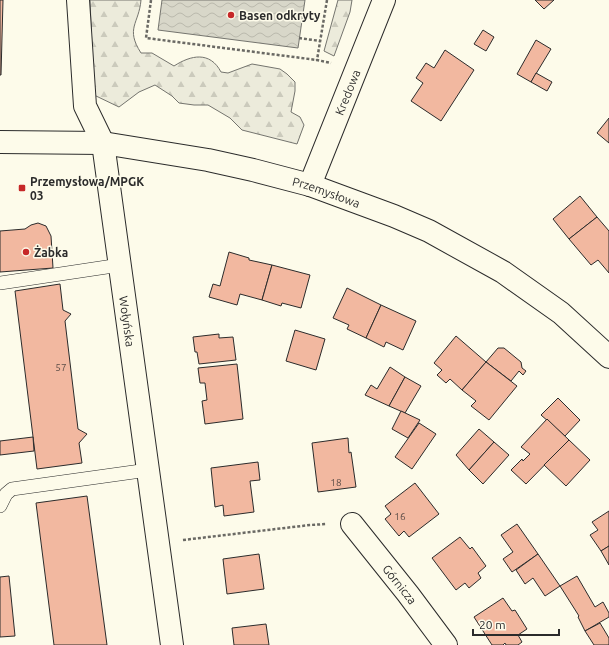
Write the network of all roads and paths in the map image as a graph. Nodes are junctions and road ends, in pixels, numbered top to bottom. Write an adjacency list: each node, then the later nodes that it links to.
1 (78, 0): 10 (street, Wołyńska)
2 (150, 0): 7 (path)
3 (327, 0): 6 (path)
4 (384, 0): 11 (street, Kredowa)
5 (299, 38): 6 (path)
6 (320, 41): 7 (path)
7 (318, 60): 8 (path)
8 (332, 63)
9 (0, 142): 10 (street, Przemysłowa)
10 (103, 143): 11 (street, Przemysłowa); 12 (street, Wołyńska)
11 (310, 185): 14 (street, Przemysłowa)
12 (120, 265): 13 (lane); 15 (street, Wołyńska)
13 (0, 283)
14 (609, 358)
15 (148, 470): 16 (lane); 18 (street, Wołyńska)
16 (0, 506)
17 (352, 524): 18 (path); 20 (street, Górnicza)
18 (158, 542): 19 (street, Wołyńska)
19 (172, 645)
20 (446, 645)

